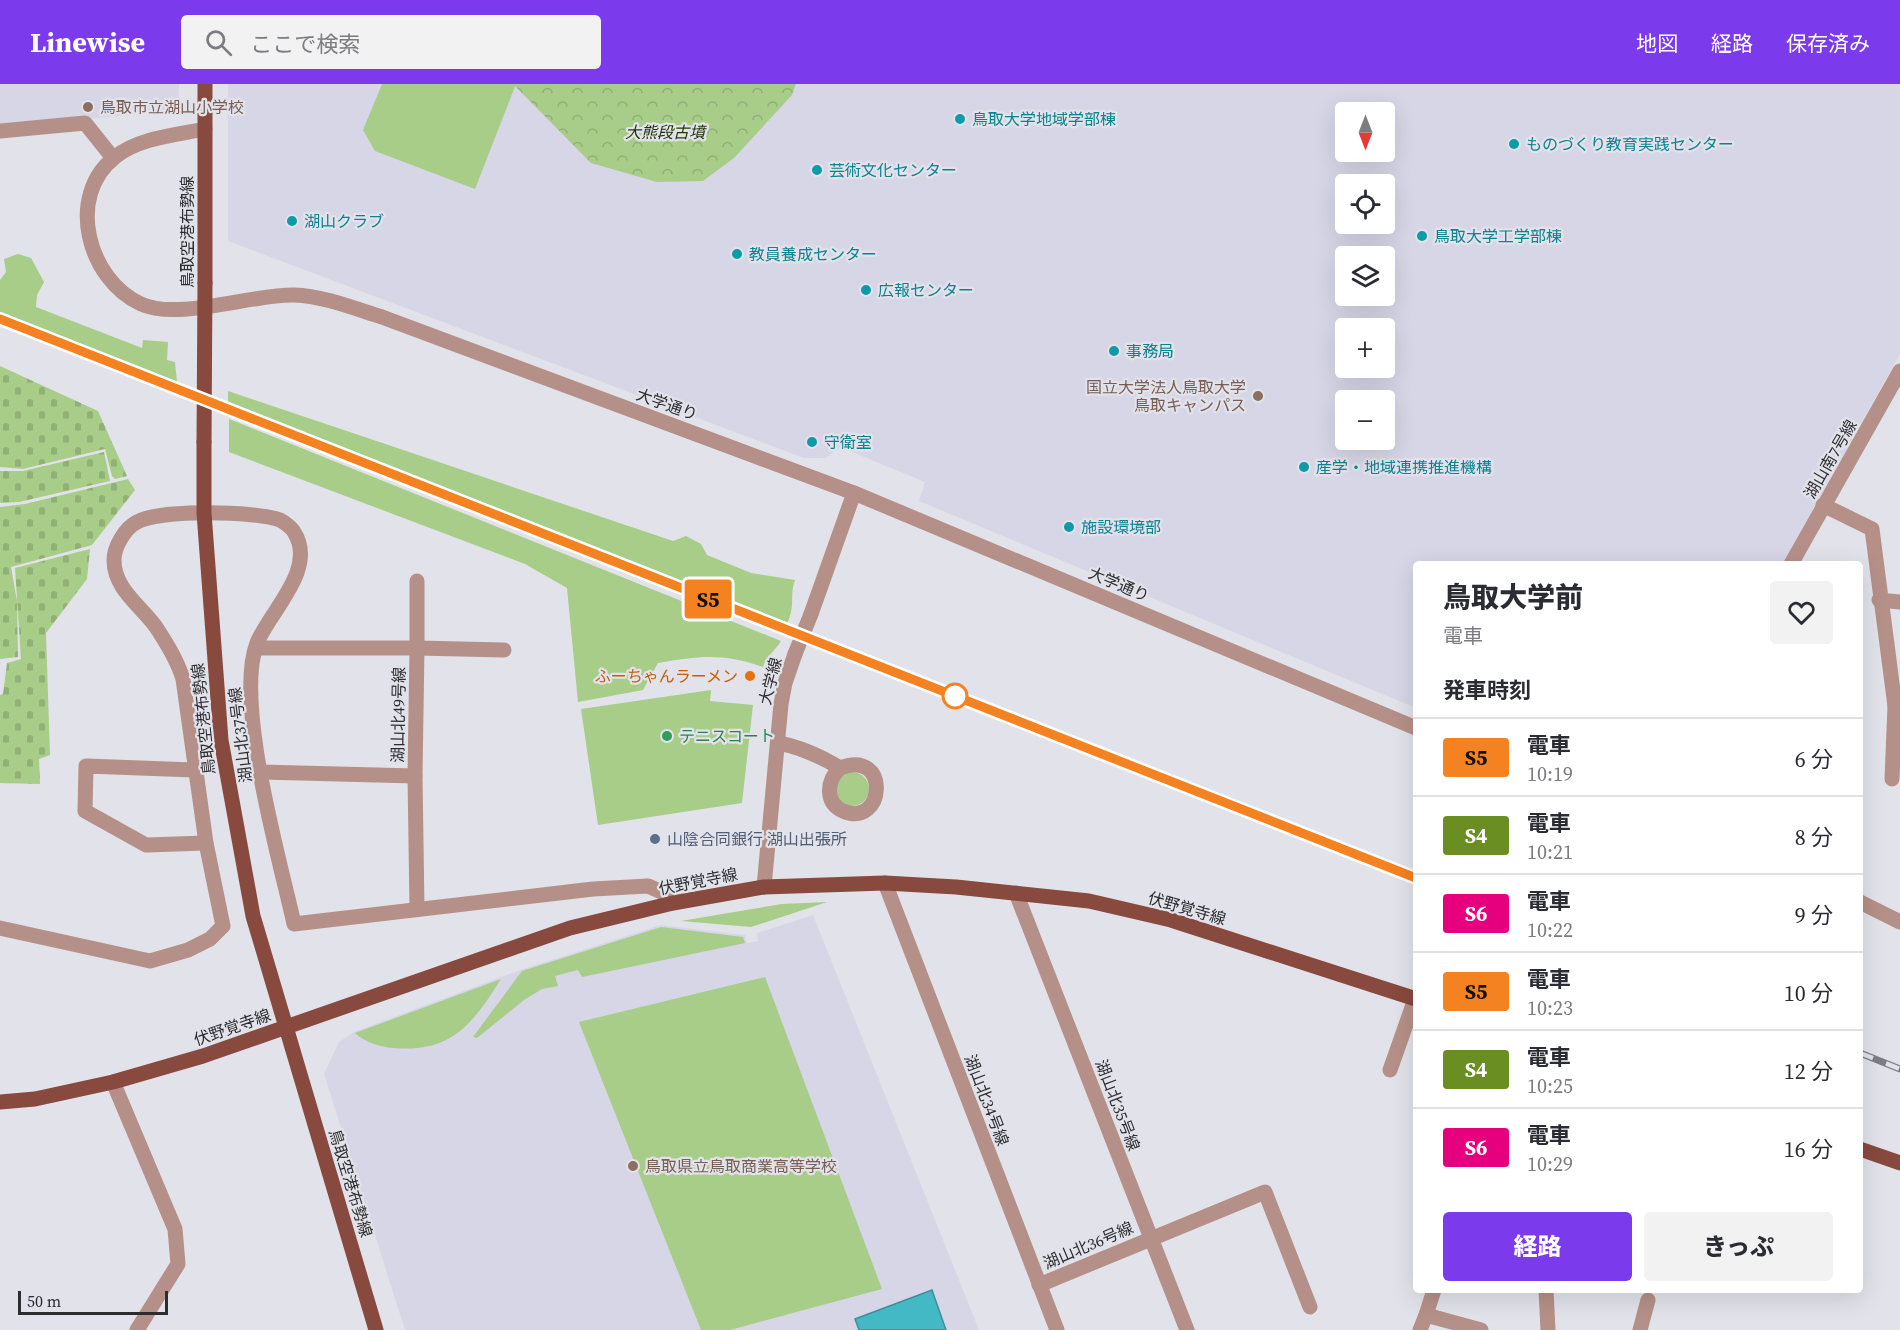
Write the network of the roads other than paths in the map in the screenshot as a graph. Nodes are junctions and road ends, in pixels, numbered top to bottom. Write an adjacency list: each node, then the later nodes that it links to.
1 (205, 84): 2 (main road, 鳥取空港布勢線)
2 (205, 129): 4 (street, 大学通り); 10 (main road, 鳥取空港布勢線, bridge)
3 (0, 131): 4 (street)
4 (113, 158): 8 (street, 大学通り)
5 (1900, 371): 7 (street, 湖山南7号線)
6 (1900, 400): 7 (street)
7 (1882, 404): 9 (street, 湖山南7号線)
8 (854, 493): 19 (street, 大学通り); 20 (street, 大学線, bridge)
9 (1823, 505): 11 (street, 湖山南7号線); 13 (street)
10 (204, 513): 15 (street, 湖山北37号線); 22 (street, 湖山北37号線); 37 (main road, 鳥取空港布勢線)
11 (1793, 561)
12 (417, 581): 16 (street)
13 (1879, 600): 14 (street); 18 (street)
14 (1900, 602)
15 (256, 648): 16 (street, 湖山北49号線); 23 (street, 湖山北37号線)
16 (417, 648): 17 (street); 24 (street, 湖山北49号線)
17 (504, 650)
18 (1898, 707): 25 (street)
19 (1413, 727)
20 (778, 742): 21 (street); 28 (street, 大学線)
21 (840, 768)
22 (194, 770): 26 (street, 湖山北37号線); 26 (street)
23 (261, 772): 24 (street); 32 (street, 湖山北37号線)
24 (415, 776): 32 (street, 湖山北49号線)
25 (1892, 779)
26 (206, 843): 34 (street, 湖山北37号線)
27 (885, 883): 28 (main road, 伏野覚寺線); 29 (main road, 伏野覚寺線); 44 (street, 湖山北34号線)
28 (764, 887): 30 (main road, 伏野覚寺線)
29 (1016, 893): 35 (main road, 伏野覚寺線); 43 (street, 湖山北35号線)
30 (673, 903): 32 (street, 湖山北37号線); 37 (main road, 伏野覚寺線)
31 (1863, 904): 33 (street)
32 (417, 909)
33 (1900, 922)
34 (0, 928)
35 (1413, 998)
36 (1413, 1007): 38 (street)
37 (286, 1028): 39 (main road, 伏野覚寺線); 51 (main road, 鳥取空港布勢線)
38 (1390, 1070)
39 (113, 1082): 40 (main road, 伏野覚寺線); 50 (street)
40 (0, 1102)
41 (1863, 1150): 42 (main road)
42 (1900, 1163)
43 (1151, 1238): 44 (street, 湖山北36号線); 48 (street, 湖山北36号線); 53 (street, 湖山北35号線)
44 (1039, 1285): 52 (street, 湖山北34号線)
45 (1433, 1293): 49 (street)
46 (1546, 1293): 56 (street)
47 (1648, 1300): 57 (street)
48 (1310, 1308)
49 (1426, 1315): 54 (street); 55 (street)
50 (137, 1330)
51 (376, 1330)
52 (1057, 1330)
53 (1187, 1330)
54 (1420, 1330)
55 (1481, 1330)
56 (1548, 1330)
57 (1640, 1330)

